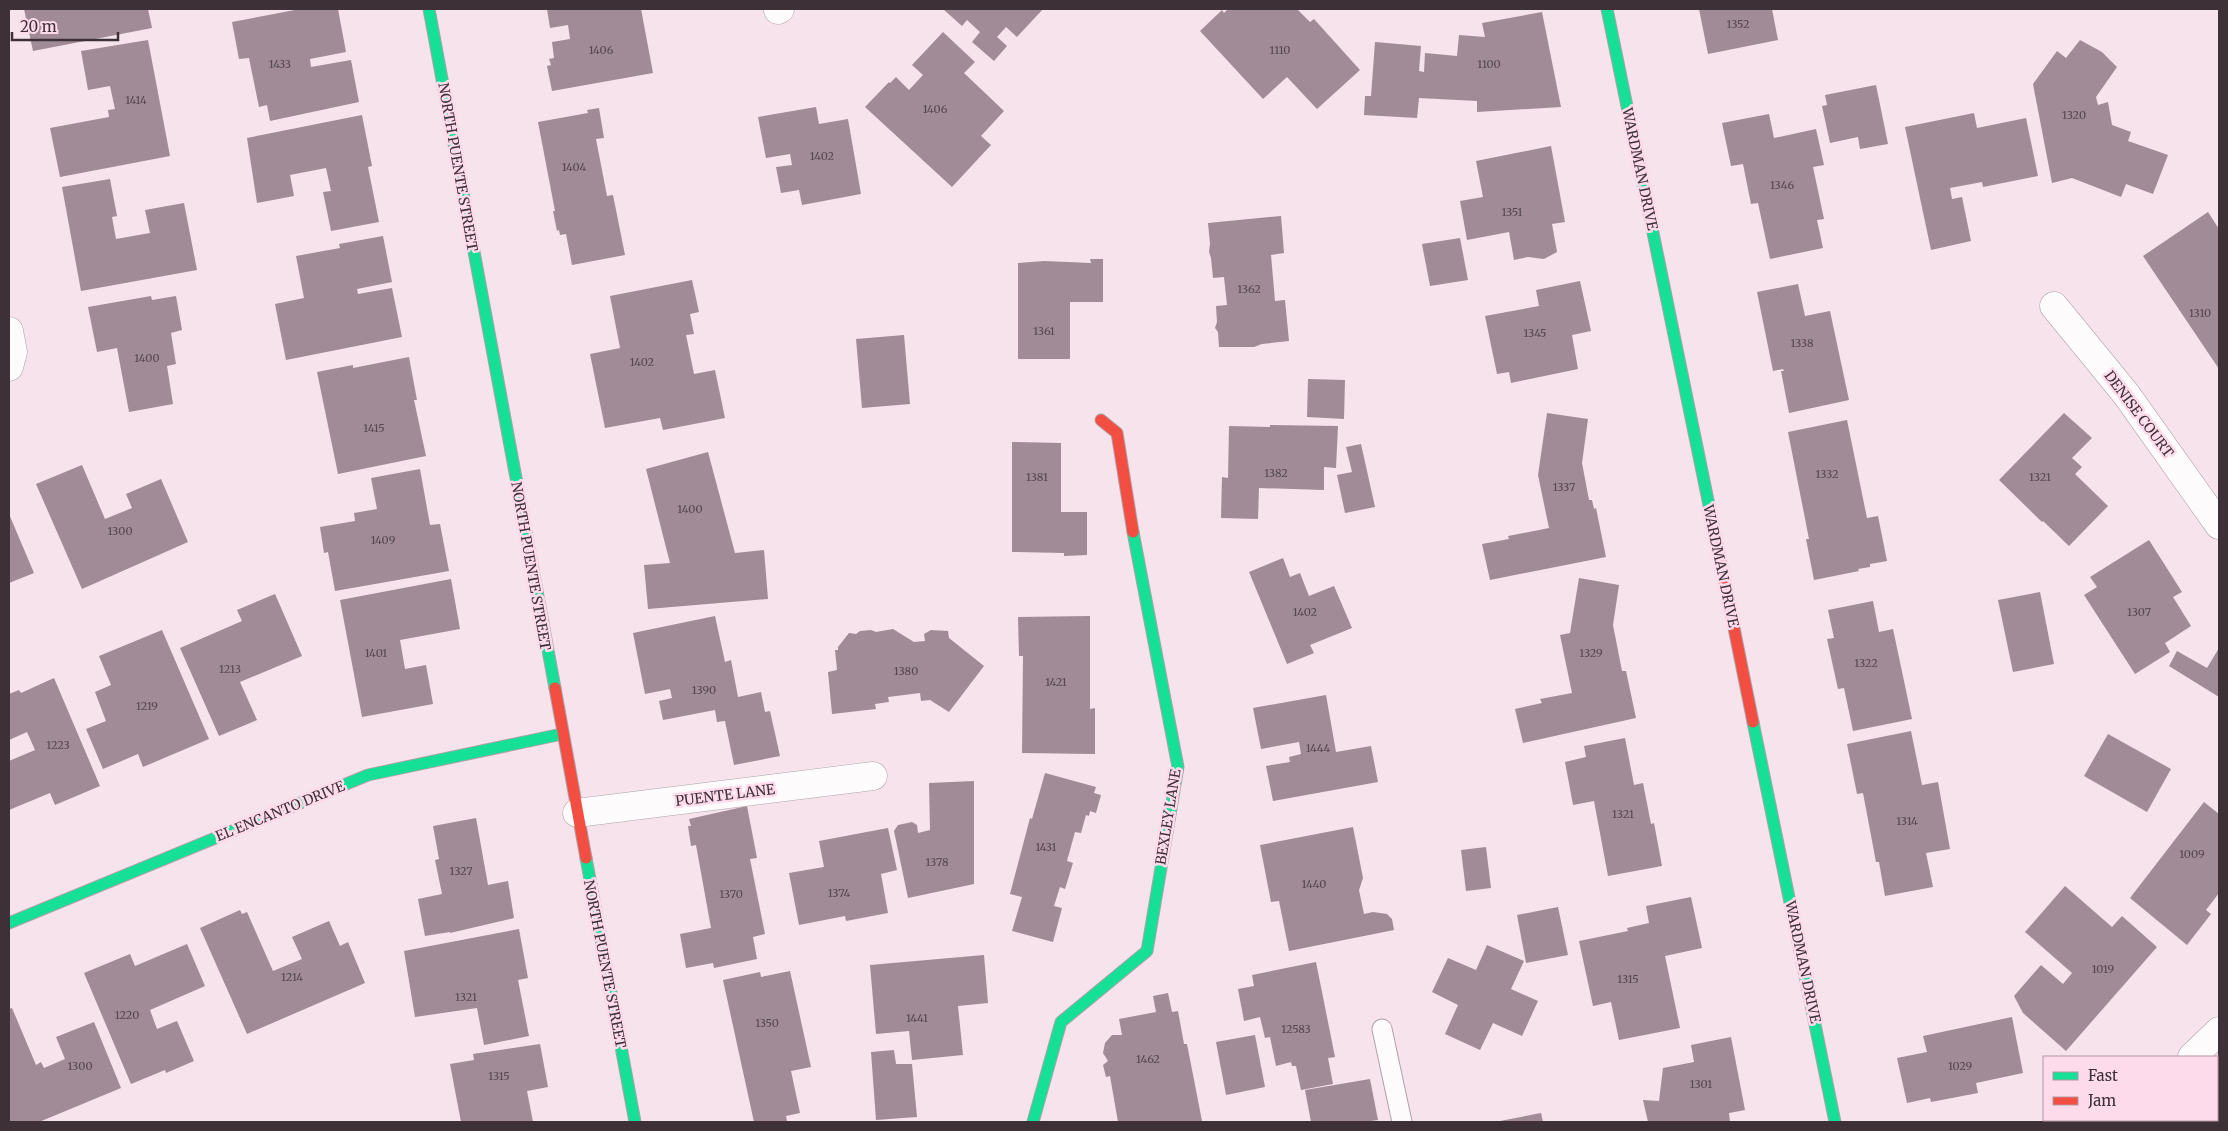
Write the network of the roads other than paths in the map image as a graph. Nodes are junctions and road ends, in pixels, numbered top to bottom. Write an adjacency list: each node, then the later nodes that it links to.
1 (429, 9): 8 (street, NORTH PUENTE STREET)
2 (1607, 9): 18 (street, WARDMAN DRIVE)
3 (2054, 306): 7 (street, DENISE COURT)
4 (9, 331): 5 (street)
5 (9, 367)
6 (1101, 420): 16 (street, BEXLEY LANE)
7 (2219, 525)
8 (562, 734): 10 (street, NORTH PUENTE STREET); 11 (street, EL ENCANTO DRIVE)
9 (873, 776): 10 (street, PUENTE LANE)
10 (577, 813): 15 (street, NORTH PUENTE STREET)
11 (9, 923)
12 (1382, 1029): 17 (lane)
13 (2219, 1032): 14 (street)
14 (2193, 1056)
15 (635, 1122)
16 (1033, 1122)
17 (1402, 1122)
18 (1835, 1122)

